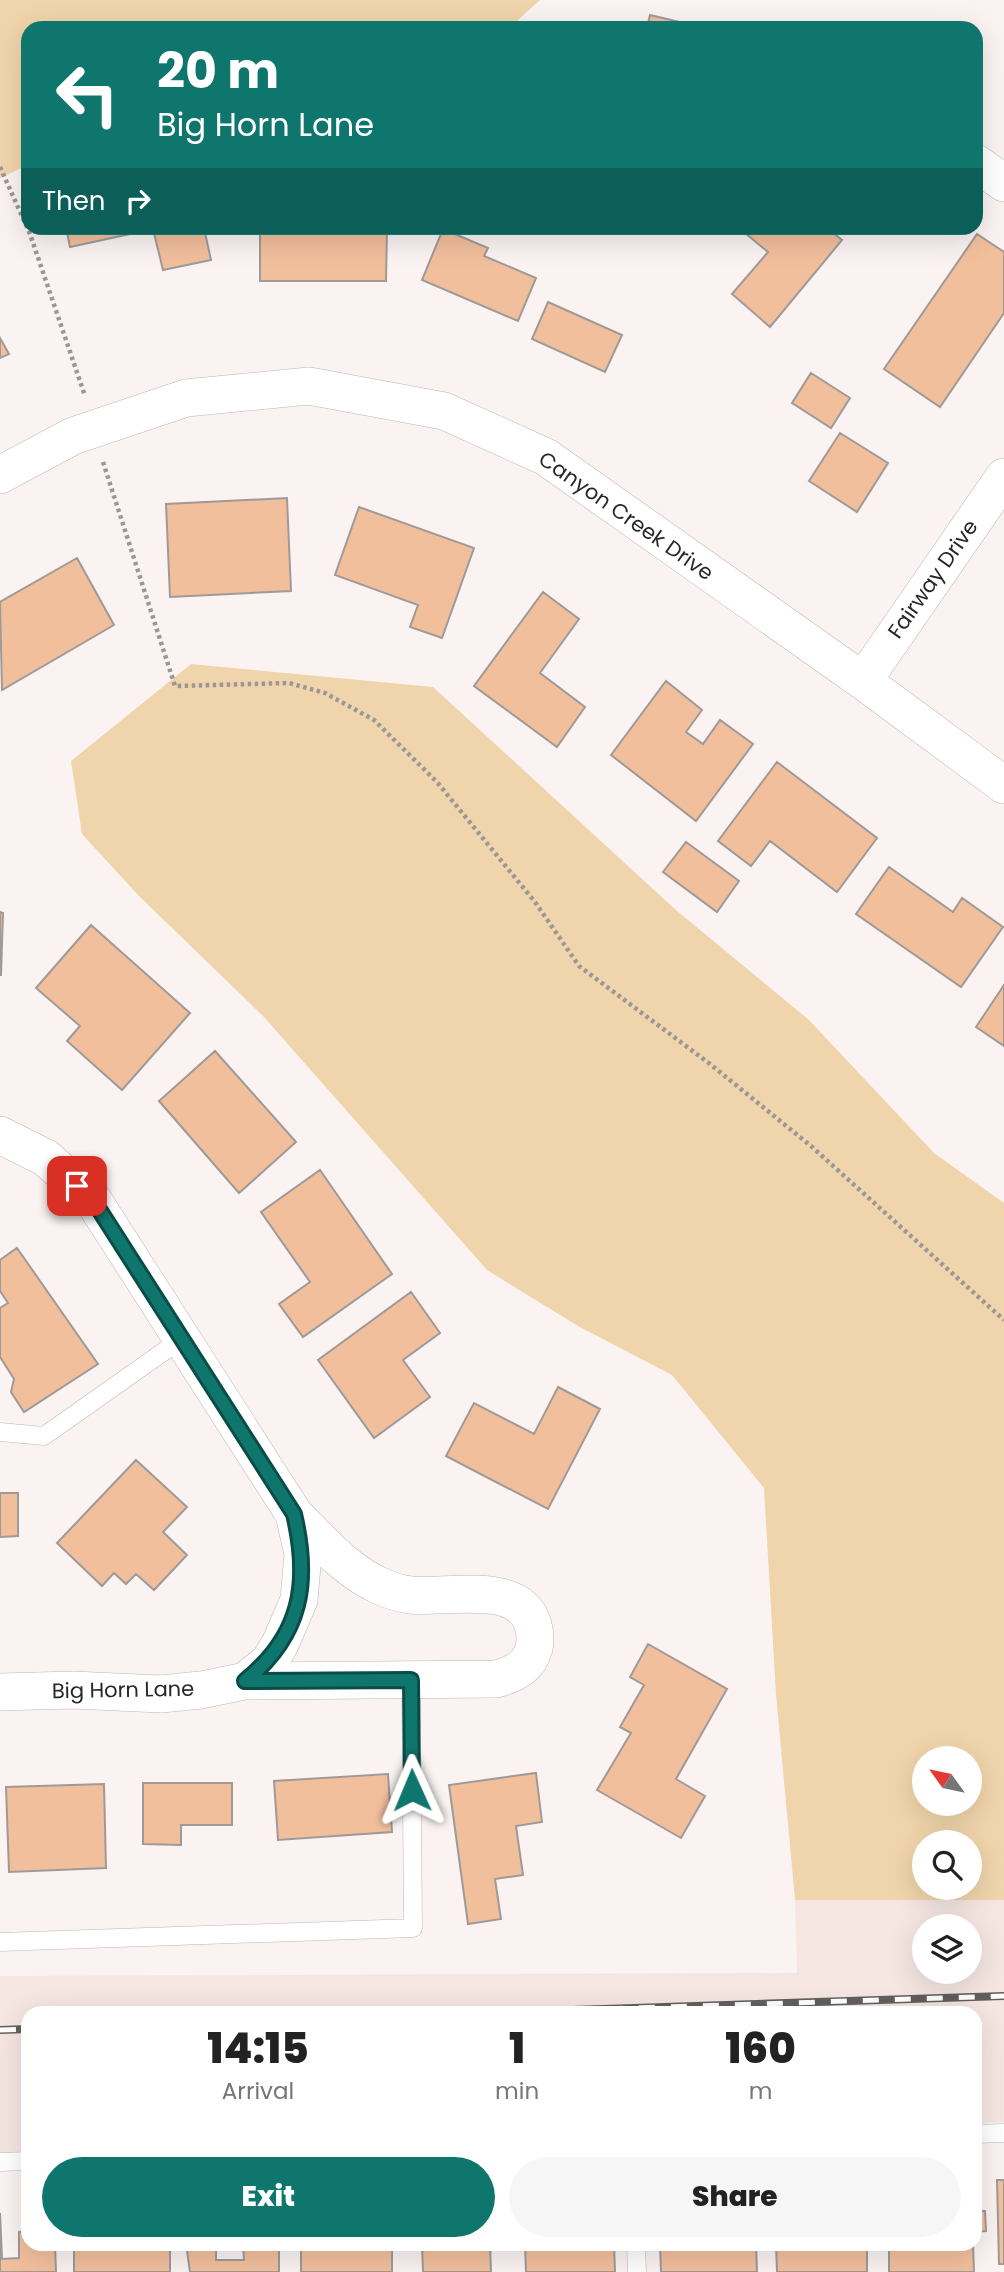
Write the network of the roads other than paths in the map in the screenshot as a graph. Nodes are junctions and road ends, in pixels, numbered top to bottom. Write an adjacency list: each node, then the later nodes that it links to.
1 (983, 168): 2 (street)
2 (1004, 183)
3 (0, 475): 5 (street, Canyon Creek Drive)
4 (1004, 477): 5 (street, Fairway Drive)
5 (863, 681): 6 (street, Canyon Creek Drive)
6 (1004, 785)
7 (0, 1135): 8 (street, Big Horn Lane)
8 (183, 1338): 9 (lane); 10 (street, Big Horn Lane)
9 (0, 1433)
10 (294, 1514): 11 (street, Big Horn Lane); 12 (street, Big Horn Lane)
11 (411, 1680): 12 (street, Big Horn Lane); 14 (lane)
12 (245, 1681): 13 (street, Big Horn Lane)
13 (0, 1692)
14 (0, 1942)
15 (1004, 2133): 16 (lane)
16 (982, 2134)
17 (21, 2161): 18 (lane)
18 (0, 2162)
19 (636, 2251): 20 (lane)
20 (637, 2272)

